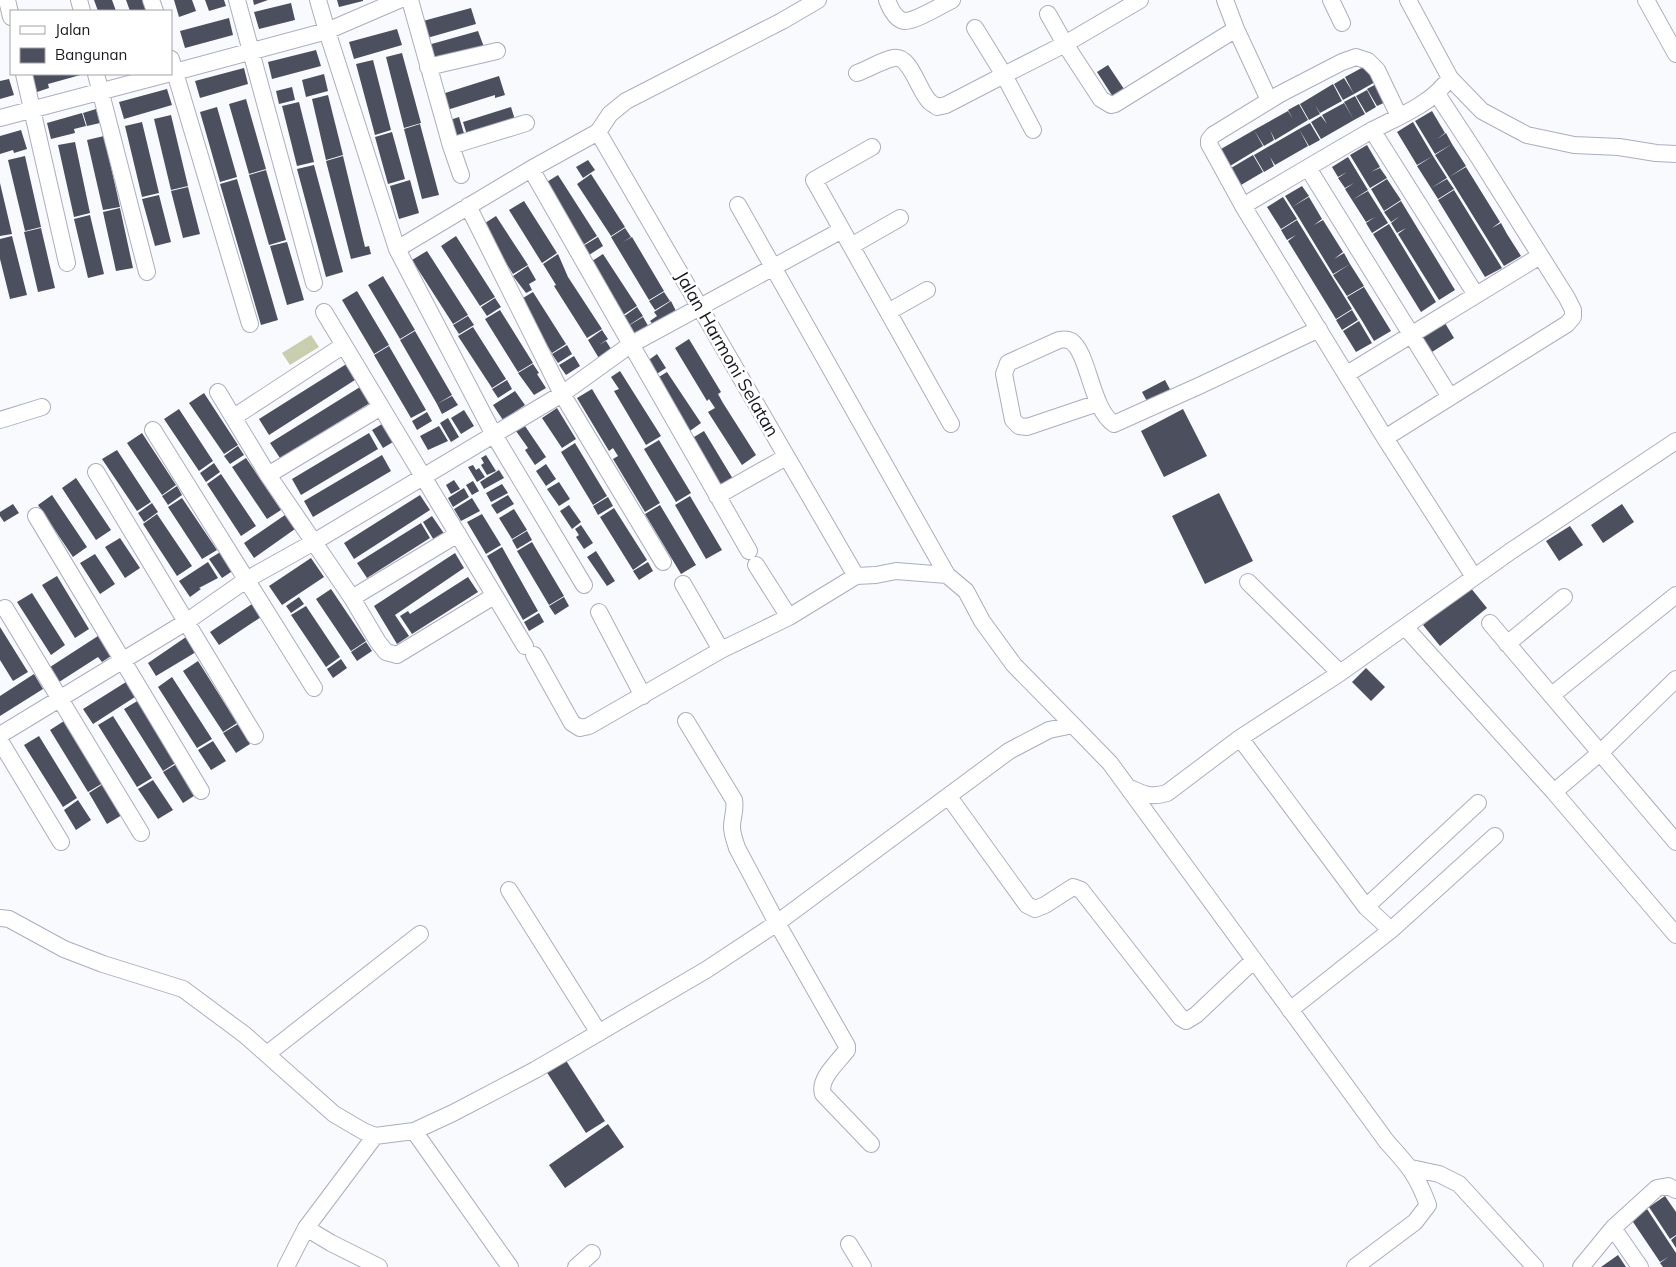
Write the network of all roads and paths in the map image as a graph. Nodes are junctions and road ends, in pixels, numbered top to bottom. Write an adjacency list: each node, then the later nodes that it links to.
1 (7, 0): 14 (street)
2 (237, 0): 22 (street)
3 (318, 0): 19 (street)
4 (399, 0): 19 (street)
5 (410, 0): 24 (street)
6 (818, 0): 42 (street)
7 (887, 0): 8 (street)
8 (952, 0)
9 (1225, 0): 18 (street)
10 (1331, 0): 16 (street)
11 (1408, 0): 32 (street)
12 (1646, 0): 23 (street)
13 (1133, 2): 20 (street)
14 (10, 13)
15 (1048, 14): 20 (street)
16 (1342, 23)
17 (975, 28): 31 (street)
18 (1236, 29): 20 (street); 35 (street)
19 (327, 31): 22 (street); 55 (street)
20 (1065, 44): 31 (street)
21 (497, 51): 24 (street)
22 (251, 52): 25 (street); 60 (street)
23 (1676, 54)
24 (428, 67): 43 (street)
25 (172, 69)
26 (172, 72): 66 (street)
27 (857, 73): 31 (street)
28 (24, 75): 36 (street)
29 (96, 75): 33 (street)
30 (152, 75): 33 (street)
31 (1004, 75): 40 (street)
32 (1450, 78): 34 (street); 45 (street)
33 (100, 92): 36 (street); 59 (street)
34 (1437, 94): 37 (street); 56 (street)
35 (1269, 100): 37 (street); 51 (street)
36 (32, 110): 38 (street); 57 (street)
37 (1399, 116): 41 (street)
38 (0, 118)
39 (526, 123): 43 (street)
40 (1033, 130)
41 (1372, 130): 46 (street); 62 (street)
42 (598, 132): 47 (street); 63 (street, Jalan Harmoni Selatan)
43 (451, 146): 48 (street)
44 (872, 147): 53 (street)
45 (1676, 154)
46 (1308, 168): 51 (street); 68 (street)
47 (531, 169): 50 (street); 70 (street)
48 (461, 174)
49 (738, 205): 58 (street)
50 (468, 206): 55 (street); 73 (street)
51 (1243, 206): 67 (street)
52 (900, 218): 54 (street)
53 (842, 230): 54 (street); 58 (street)
54 (851, 246): 65 (street)
55 (397, 249): 82 (street)
56 (1540, 256): 62 (street); 74 (street)
57 (67, 263)
58 (772, 268): 63 (street); 94 (street)
59 (147, 272)
60 (314, 283)
61 (928, 290): 65 (street)
62 (1476, 295): 68 (street)
63 (701, 307): 70 (street); 85 (street, Jalan Harmoni Selatan)
64 (324, 312): 69 (street)
65 (888, 312): 80 (street)
66 (250, 324)
67 (1319, 330): 71 (street); 75 (street)
68 (1412, 335): 71 (street); 74 (street)
69 (344, 345): 77 (street); 78 (street)
70 (630, 345): 73 (street); 89 (street)
71 (1347, 374): 83 (street)
72 (218, 392): 78 (street)
73 (562, 394): 82 (street); 93 (street)
74 (1450, 397): 83 (street)
75 (1098, 403): 75 (street)
76 (42, 407): 79 (street)
77 (381, 407): 87 (street); 88 (street)
78 (234, 417): 87 (street)
79 (0, 420)
80 (951, 424)
81 (153, 430): 97 (street)
82 (494, 435): 88 (street); 100 (street)
83 (1385, 438): 96 (street)
84 (1676, 441): 96 (street)
85 (786, 457): 89 (street); 95 (street, Jalan Harmoni Selatan)
86 (96, 472): 108 (street)
87 (268, 475): 92 (street)
88 (423, 477): 91 (street); 92 (street)
89 (717, 496): 107 (street)
90 (36, 516): 113 (street)
91 (458, 534): 101 (street); 104 (street)
92 (314, 542): 97 (street); 104 (street)
93 (663, 562)
94 (947, 575): 95 (street); 121 (street)
95 (856, 576): 107 (street)
96 (1474, 577): 110 (street)
97 (246, 580): 108 (street); 116 (street)
98 (1248, 582): 114 (street)
99 (683, 584): 112 (street)
100 (584, 585)
101 (494, 596): 104 (street); 117 (street)
102 (1676, 596): 118 (street)
103 (1564, 597): 111 (street)
104 (352, 598)
105 (5, 608): 119 (street)
106 (599, 612): 117 (street)
107 (789, 617): 112 (street)
108 (186, 622): 113 (street); 123 (street)
109 (1490, 623): 111 (street)
110 (1404, 627): 114 (street); 129 (street)
111 (1507, 644): 118 (street)
112 (721, 650): 117 (street)
113 (123, 661): 119 (street); 128 (street)
114 (1340, 673): 124 (street)
115 (1676, 680): 126 (street)
116 (314, 688)
117 (643, 696)
118 (1552, 696): 126 (street)
119 (60, 699): 122 (street); 132 (street)
120 (686, 721): 139 (street)
121 (1073, 725): 127 (street); 130 (street)
122 (0, 735)
123 (255, 736)
124 (1240, 738): 127 (street); 137 (street)
125 (0, 741): 134 (street)
126 (1601, 752): 129 (street); 135 (street)
127 (1125, 784): 143 (street)
128 (202, 791)
129 (1554, 792): 142 (street)
130 (949, 797): 139 (street); 143 (street)
131 (1478, 803): 137 (street)
132 (141, 834)
133 (1495, 836): 140 (street)
134 (61, 842)
135 (1676, 842)
136 (509, 890): 145 (street)
137 (1366, 908): 140 (street)
138 (0, 918): 146 (street)
139 (777, 923): 145 (street); 149 (street)
140 (1391, 930): 144 (street)
141 (420, 934): 146 (street)
142 (1676, 935)
143 (1254, 960): 144 (street)
144 (1290, 1010): 150 (street)
145 (598, 1033): 147 (street)
146 (267, 1054): 148 (street)
147 (414, 1131): 148 (street); 158 (street)
148 (374, 1136): 152 (street)
149 (872, 1144)
150 (1411, 1168): 161 (street); 162 (street)
151 (1676, 1190): 153 (street)
152 (306, 1228): 156 (street); 157 (street)
153 (1613, 1228): 163 (street); 164 (street)
154 (848, 1244): 160 (street)
155 (592, 1253): 159 (street)
156 (286, 1267)
157 (379, 1267)
158 (510, 1267)
159 (576, 1267)
160 (863, 1267)
161 (1355, 1267)
162 (1535, 1267)
163 (1581, 1267)
164 (1640, 1267)

